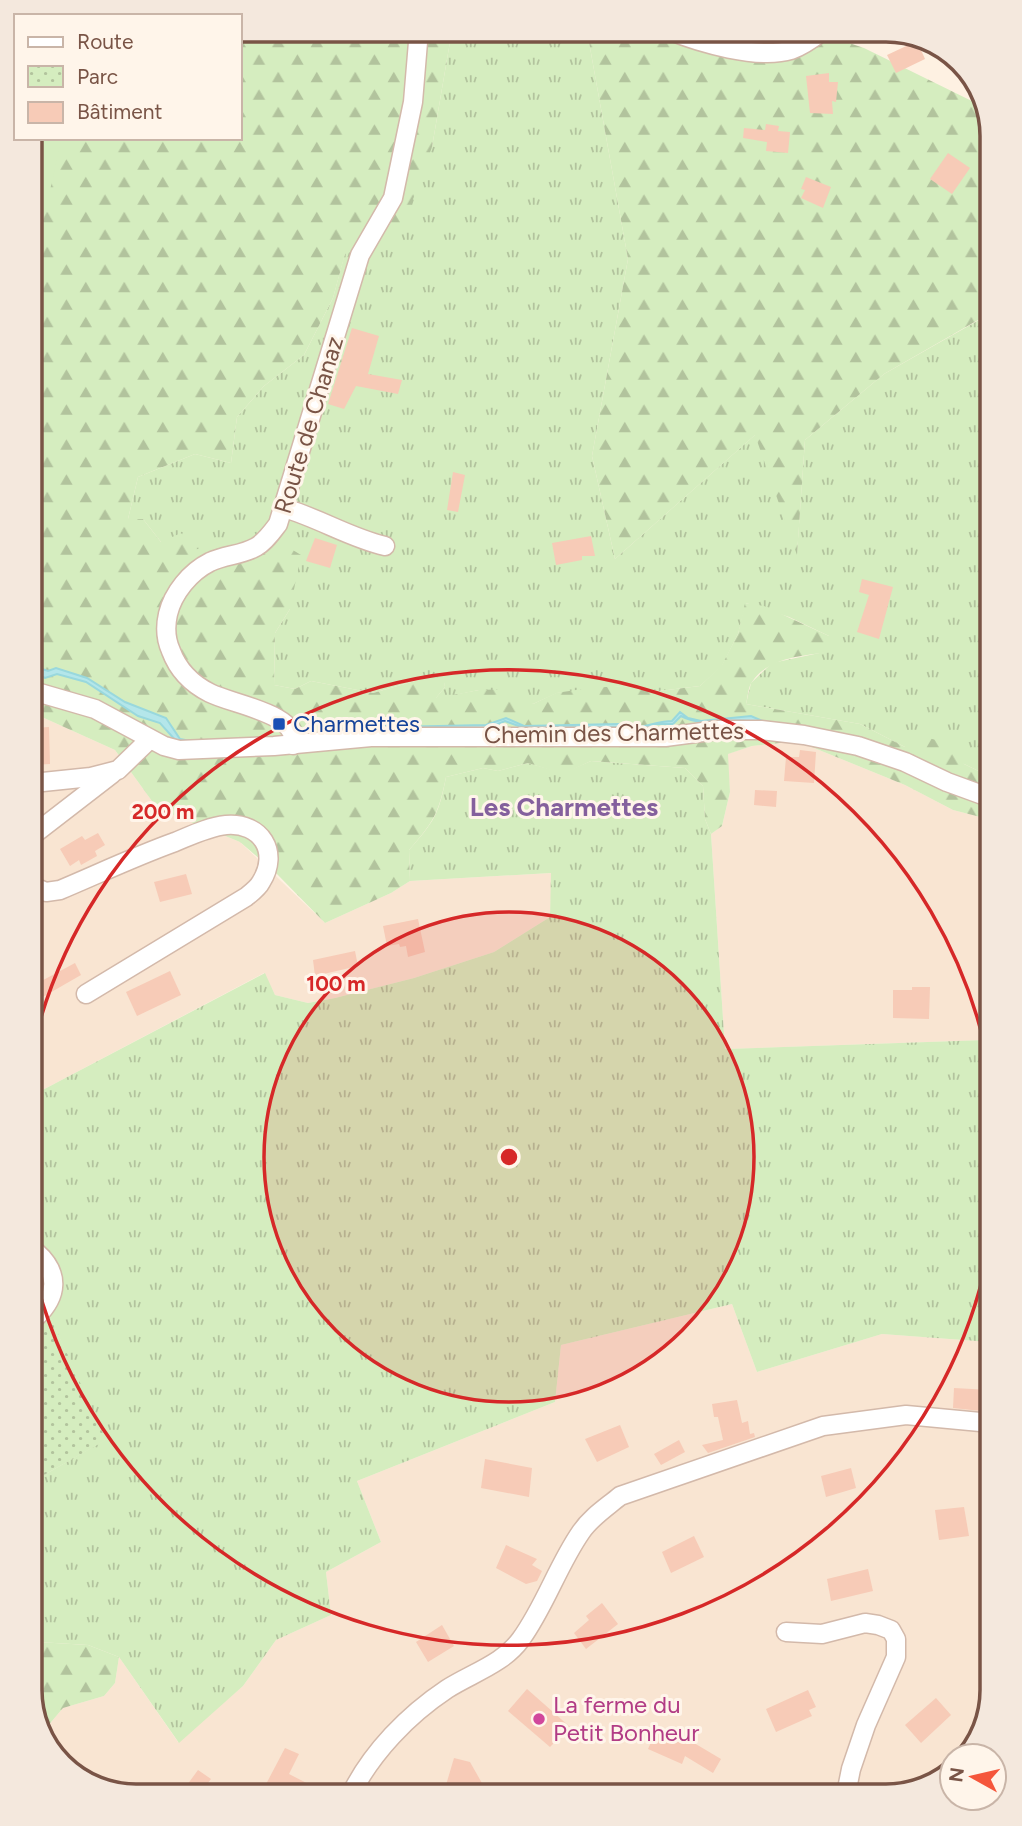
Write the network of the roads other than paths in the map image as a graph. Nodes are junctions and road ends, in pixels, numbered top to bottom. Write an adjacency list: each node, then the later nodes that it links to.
1 (419, 42): 4 (street, Route de Chanaz)
2 (707, 42): 3 (street)
3 (805, 42)
4 (284, 508): 5 (street); 8 (street, Route de Chanaz)
5 (385, 546)
6 (42, 693): 7 (street, Chemin des Charmettes)
7 (150, 739): 8 (street, Chemin des Charmettes); 9 (street)
8 (294, 739): 11 (street, Chemin des Charmettes)
9 (118, 770): 10 (street); 12 (street)
10 (42, 782)
11 (980, 794)
12 (42, 828)
13 (42, 890): 14 (street)
14 (86, 994)
15 (42, 1258): 16 (street)
16 (42, 1310)
17 (980, 1422): 19 (street)
18 (786, 1632): 20 (street)
19 (356, 1784)
20 (849, 1784)

